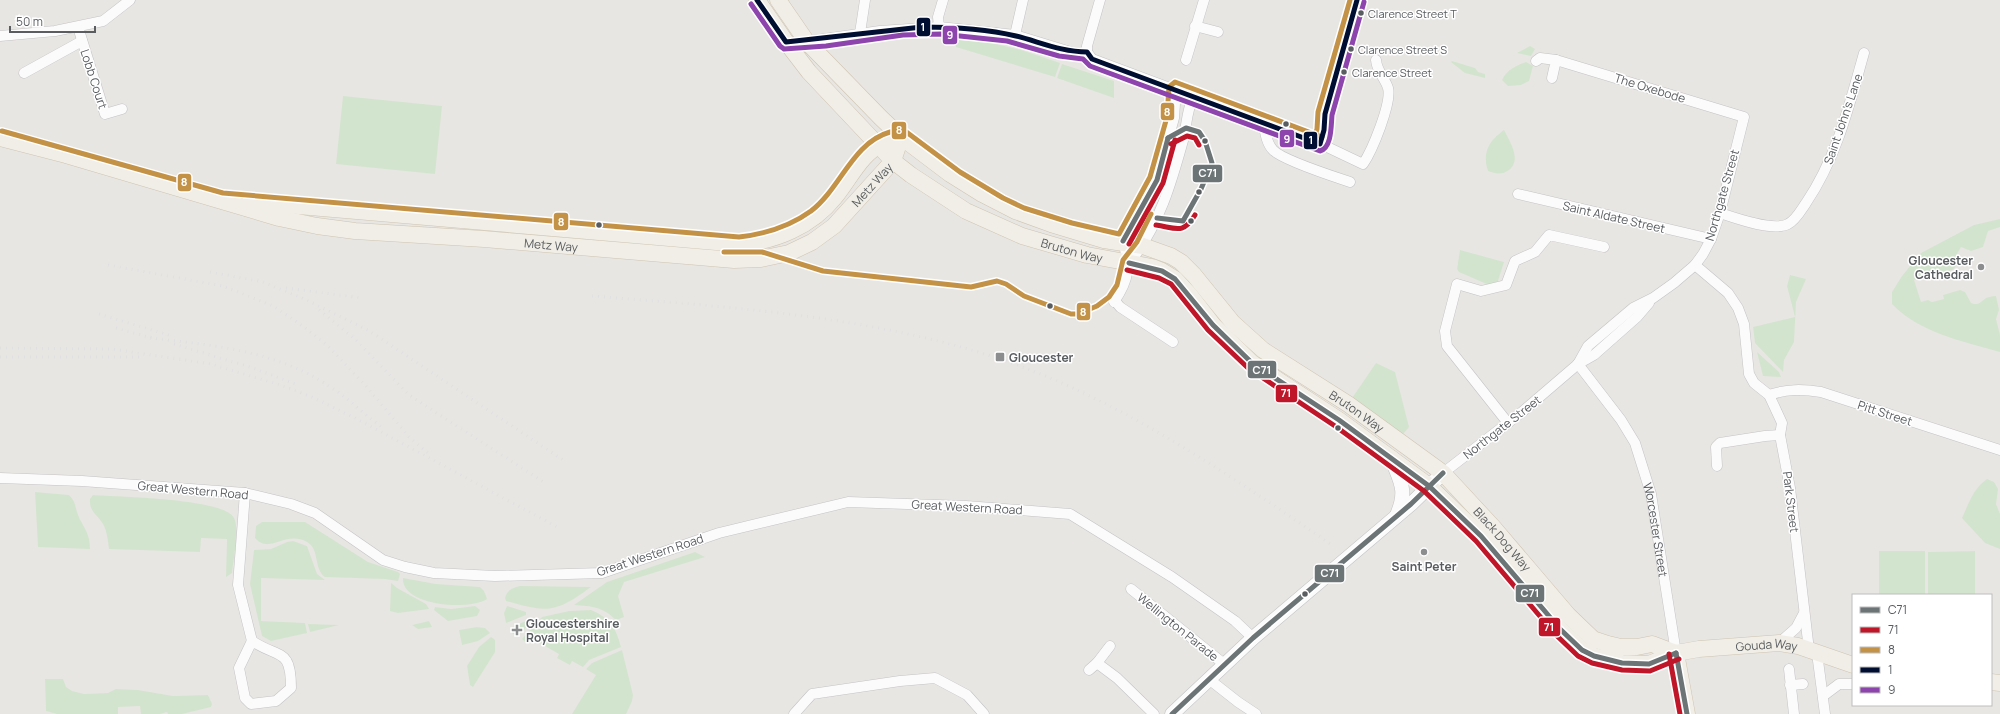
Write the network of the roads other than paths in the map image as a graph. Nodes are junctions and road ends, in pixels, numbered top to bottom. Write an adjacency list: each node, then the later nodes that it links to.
1 (130, 0): 11 (street)
2 (757, 0): 18 (main road, Bruton Way)
3 (778, 0): 19 (main road, Bruton Way)
4 (865, 0): 14 (street)
5 (943, 0): 12 (street)
6 (1023, 0): 15 (street)
7 (1100, 0): 20 (street)
8 (1204, 0): 10 (street)
9 (1357, 0): 35 (street)
10 (1196, 26): 13 (street); 22 (street)
11 (78, 27): 16 (street); 17 (street, Lobb Court)
12 (940, 27): 14 (street); 15 (street)
13 (1218, 32)
14 (860, 34): 19 (street)
15 (1014, 35): 20 (street)
16 (0, 36)
17 (82, 41): 26 (street); 30 (street, Lobb Court)
18 (786, 42): 19 (street); 36 (main road, Bruton Way)
19 (807, 42): 33 (main road, Bruton Way)
20 (1087, 52): 28 (street)
21 (1864, 53): 41 (street, Saint John's Lane)
22 (1186, 60)
23 (1376, 60): 35 (street)
24 (1556, 60): 25 (street, The Oxebode); 27 (street); 31 (street, The Oxebode)
25 (1536, 61)
26 (24, 73)
27 (1552, 78)
28 (1176, 89): 29 (street); 43 (street)
29 (1194, 95): 32 (street); 44 (street)
30 (122, 110)
31 (1744, 117): 41 (street, Northgate Street)
32 (1263, 121): 35 (street); 38 (street)
33 (901, 137): 36 (main road, Metz Way); 37 (main road, Metz Way); 43 (main road, Bruton Way)
34 (0, 138): 40 (main road, Metz Way)
35 (1320, 144)
36 (877, 145): 37 (main road, Bruton Way); 40 (main road, Metz Way)
37 (893, 161): 40 (main road, Metz Way); 46 (main road, Bruton Way)
38 (1350, 182)
39 (1518, 194): 42 (street, Saint Aldate Street)
40 (222, 200)
41 (1720, 213): 42 (street, Northgate Street)
42 (1711, 239): 47 (street, Northgate Street)
43 (1123, 241): 44 (main road, Bruton Way); 46 (street)
44 (1143, 246): 46 (street); 56 (main road, Bruton Way)
45 (1604, 247): 51 (street)
46 (1129, 263): 48 (street); 54 (main road, Bruton Way)
47 (1695, 265): 49 (street, Northgate Street); 50 (street)
48 (1173, 342)
49 (1578, 364): 51 (street, Northgate Street); 68 (street, Worcester Street)
50 (1769, 395): 52 (street, Park Street); 53 (street, Pitt Street)
51 (1508, 423): 56 (street, Northgate Street)
52 (1780, 435): 55 (street); 62 (street, Park Street)
53 (2000, 450)
54 (1391, 457): 58 (main road, Bruton Way); 60 (main road)
55 (1717, 466)
56 (1443, 473): 58 (main road); 68 (main road, Black Dog Way)
57 (0, 478): 59 (street, Great Western Road)
58 (1429, 486): 60 (main road); 68 (main road, Black Dog Way)
59 (245, 493): 63 (street, Great Western Road); 64 (street)
60 (1396, 517): 63 (main road)
61 (1131, 589): 70 (street, Wellington Parade)
62 (1804, 612): 65 (street); 67 (street, Park Street)
63 (1253, 638): 70 (main road)
64 (252, 641): 64 (street)
65 (1779, 643): 67 (main road, Gouda Way); 68 (main road, Gouda Way)
66 (1110, 646): 69 (street)
67 (1813, 651): 71 (main road, Gouda Way); 78 (street, Park Street)
68 (1676, 653): 84 (main road, Worcester Street)
69 (1097, 663): 73 (street); 81 (street)
70 (1224, 664): 74 (main road)
71 (1852, 665)
72 (1789, 669): 77 (street)
73 (1088, 670)
74 (1210, 680): 82 (main road); 83 (street)
75 (1803, 684): 77 (street)
76 (1852, 684): 78 (street)
77 (1790, 685): 85 (street)
78 (1823, 696): 86 (street, Park Street)
79 (794, 714): 80 (street)
80 (984, 714)
81 (1154, 714)
82 (1172, 714)
83 (1256, 714)
84 (1687, 714)
85 (1794, 714)
86 (1825, 714)

